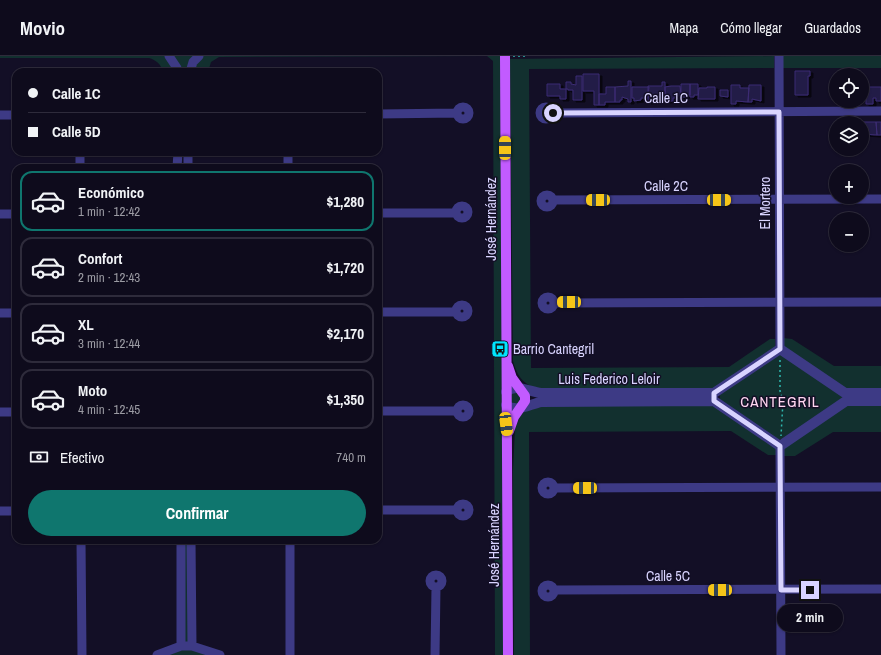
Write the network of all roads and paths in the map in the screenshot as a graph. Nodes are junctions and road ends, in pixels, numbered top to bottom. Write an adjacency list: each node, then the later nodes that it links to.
1 (170, 56): 7 (street)
2 (199, 56): 8 (street)
3 (504, 56): 31 (main road, José Hernández)
4 (510, 56): 5 (path)
5 (528, 56)
6 (779, 56): 10 (street, El Mortero)
7 (177, 68)
8 (192, 68)
9 (881, 111): 10 (street, Calle 1C)
10 (779, 112): 12 (street, Calle 1C); 18 (street, El Mortero)
11 (457, 113): 13 (street)
12 (553, 113)
13 (382, 114)
14 (0, 115): 15 (street)
15 (12, 115)
16 (881, 199): 18 (street, Calle 2C)
17 (553, 200): 18 (street, Calle 2C)
18 (779, 200): 23 (street, El Mortero)
19 (382, 213): 20 (street)
20 (456, 213)
21 (0, 214): 22 (street)
22 (12, 214)
23 (780, 302): 24 (street); 25 (street); 30 (street, El Mortero)
24 (881, 302)
25 (554, 303)
26 (382, 312): 27 (street)
27 (456, 312)
28 (0, 313): 29 (street)
29 (12, 313)
30 (780, 349): 35 (street); 36 (street); 45 (path)
31 (506, 359): 32 (main road, José Hernández); 33 (main road, José Hernández)
32 (520, 388): 33 (street, Luis Federico Leloir); 35 (street, Luis Federico Leloir); 39 (main road, José Hernández)
33 (506, 392): 38 (main road, José Hernández)
34 (881, 393): 36 (street)
35 (714, 397): 39 (street, Luis Federico Leloir); 45 (street)
36 (846, 397): 37 (street); 45 (street)
37 (881, 401)
38 (506, 405): 39 (street, Luis Federico Leloir); 44 (main road, José Hernández)
39 (521, 408): 44 (main road, José Hernández)
40 (382, 411): 41 (street)
41 (457, 411)
42 (0, 412): 43 (street)
43 (12, 412)
44 (507, 435): 69 (main road, José Hernández)
45 (780, 446): 48 (street)
46 (881, 487): 48 (street)
47 (554, 488): 48 (street)
48 (780, 488): 60 (street)
49 (382, 510): 50 (street)
50 (457, 510)
51 (0, 511): 52 (street)
52 (12, 511)
53 (81, 544): 64 (street)
54 (181, 544): 61 (street)
55 (191, 544): 62 (street)
56 (290, 544): 66 (street)
57 (436, 587): 68 (street)
58 (881, 589): 60 (street, Calle 5C)
59 (554, 590): 60 (street, Calle 5C)
60 (781, 590): 70 (street)
61 (181, 646): 62 (street); 65 (street)
62 (192, 646): 63 (street)
63 (208, 653): 67 (street)
64 (82, 654)
65 (162, 654)
66 (290, 654)
67 (220, 655)
68 (436, 655)
69 (508, 655)
70 (781, 655)

